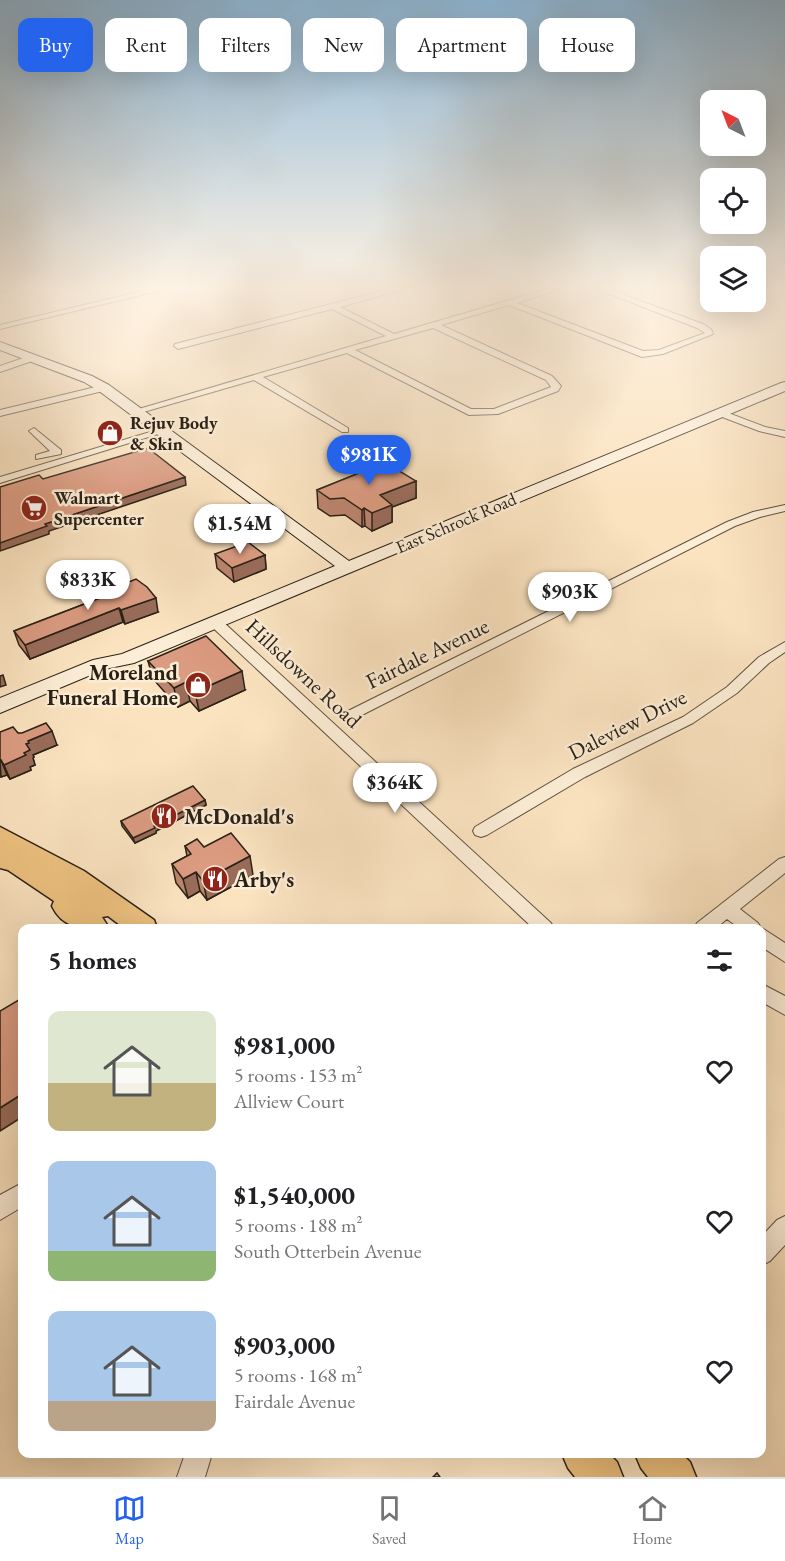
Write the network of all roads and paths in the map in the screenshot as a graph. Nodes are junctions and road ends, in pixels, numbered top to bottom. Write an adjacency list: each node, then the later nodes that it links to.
1 (29, 358): 5 (street); 8 (street)
2 (320, 358): 6 (street)
3 (363, 358): 4 (street)
4 (505, 358)
5 (0, 369)
6 (256, 376): 9 (street); 12 (street)
7 (785, 386): 11 (street, East Schrock Road)
8 (104, 388): 9 (street); 10 (street)
9 (137, 411): 14 (street)
10 (0, 413)
11 (720, 413): 15 (street); 19 (street, East Schrock Road)
12 (345, 430)
13 (34, 431): 16 (street)
14 (162, 431): 17 (street); 19 (street)
15 (785, 434)
16 (0, 469)
17 (0, 480)
18 (785, 508): 24 (street, Fairdale Avenue)
19 (348, 568): 20 (street, East Schrock Road)
20 (216, 623): 22 (street, East Schrock Road); 34 (street, Hillsdowne Road)
21 (785, 646): 26 (street, Daleview Drive)
22 (127, 659): 23 (street, East Schrock Road); 25 (street, East Schrock Road)
23 (0, 706)
24 (349, 716)
25 (0, 720)
26 (481, 831)
27 (0, 836): 32 (main road)
28 (0, 858): 32 (main road)
29 (785, 864): 31 (street)
30 (0, 866): 32 (main road)
31 (727, 909): 35 (street); 36 (street)
32 (102, 921): 33 (main road)
33 (120, 924)
34 (541, 924)
35 (707, 924)
36 (747, 924)
37 (766, 939): 38 (street)
38 (785, 954)
39 (766, 994): 40 (street)
40 (785, 1006)
41 (18, 1197): 42 (street)
42 (0, 1209)
43 (785, 1228): 44 (street)
44 (766, 1249)
45 (198, 1458): 48 (street)
46 (585, 1458): 49 (main road)
47 (658, 1458): 50 (main road)
48 (191, 1477)
49 (602, 1477)
50 (675, 1477)

